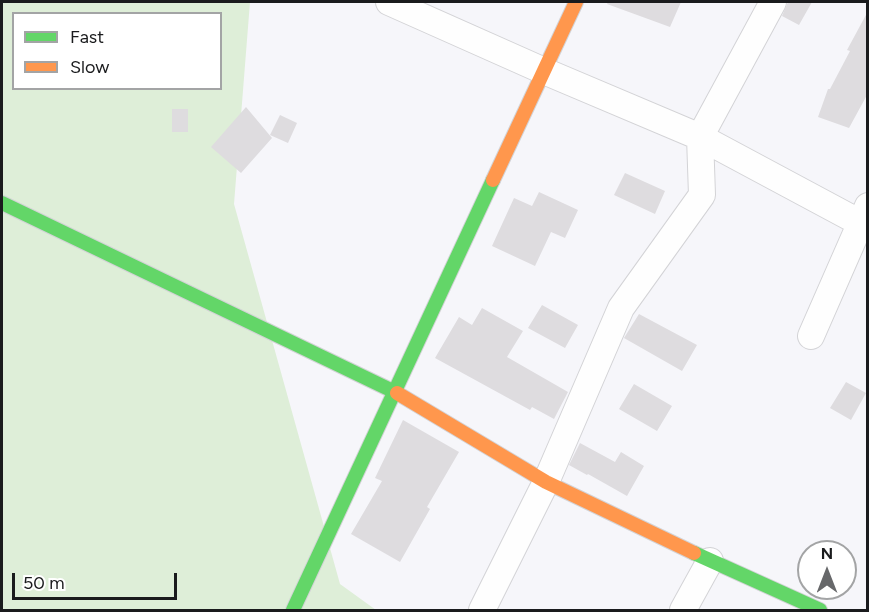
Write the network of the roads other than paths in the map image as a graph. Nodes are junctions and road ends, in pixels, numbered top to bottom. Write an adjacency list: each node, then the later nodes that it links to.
1 (389, 2): 4 (street)
2 (576, 2): 4 (street)
3 (773, 2): 5 (street)
4 (544, 71): 5 (street); 9 (street)
5 (700, 137): 7 (street); 10 (street)
6 (2, 203): 9 (street)
7 (865, 219): 8 (street)
8 (811, 336)
9 (395, 392): 10 (street); 12 (street)
10 (546, 482): 11 (street); 13 (street)
11 (710, 561): 14 (street); 15 (street)
12 (293, 610)
13 (482, 610)
14 (683, 610)
15 (820, 610)

